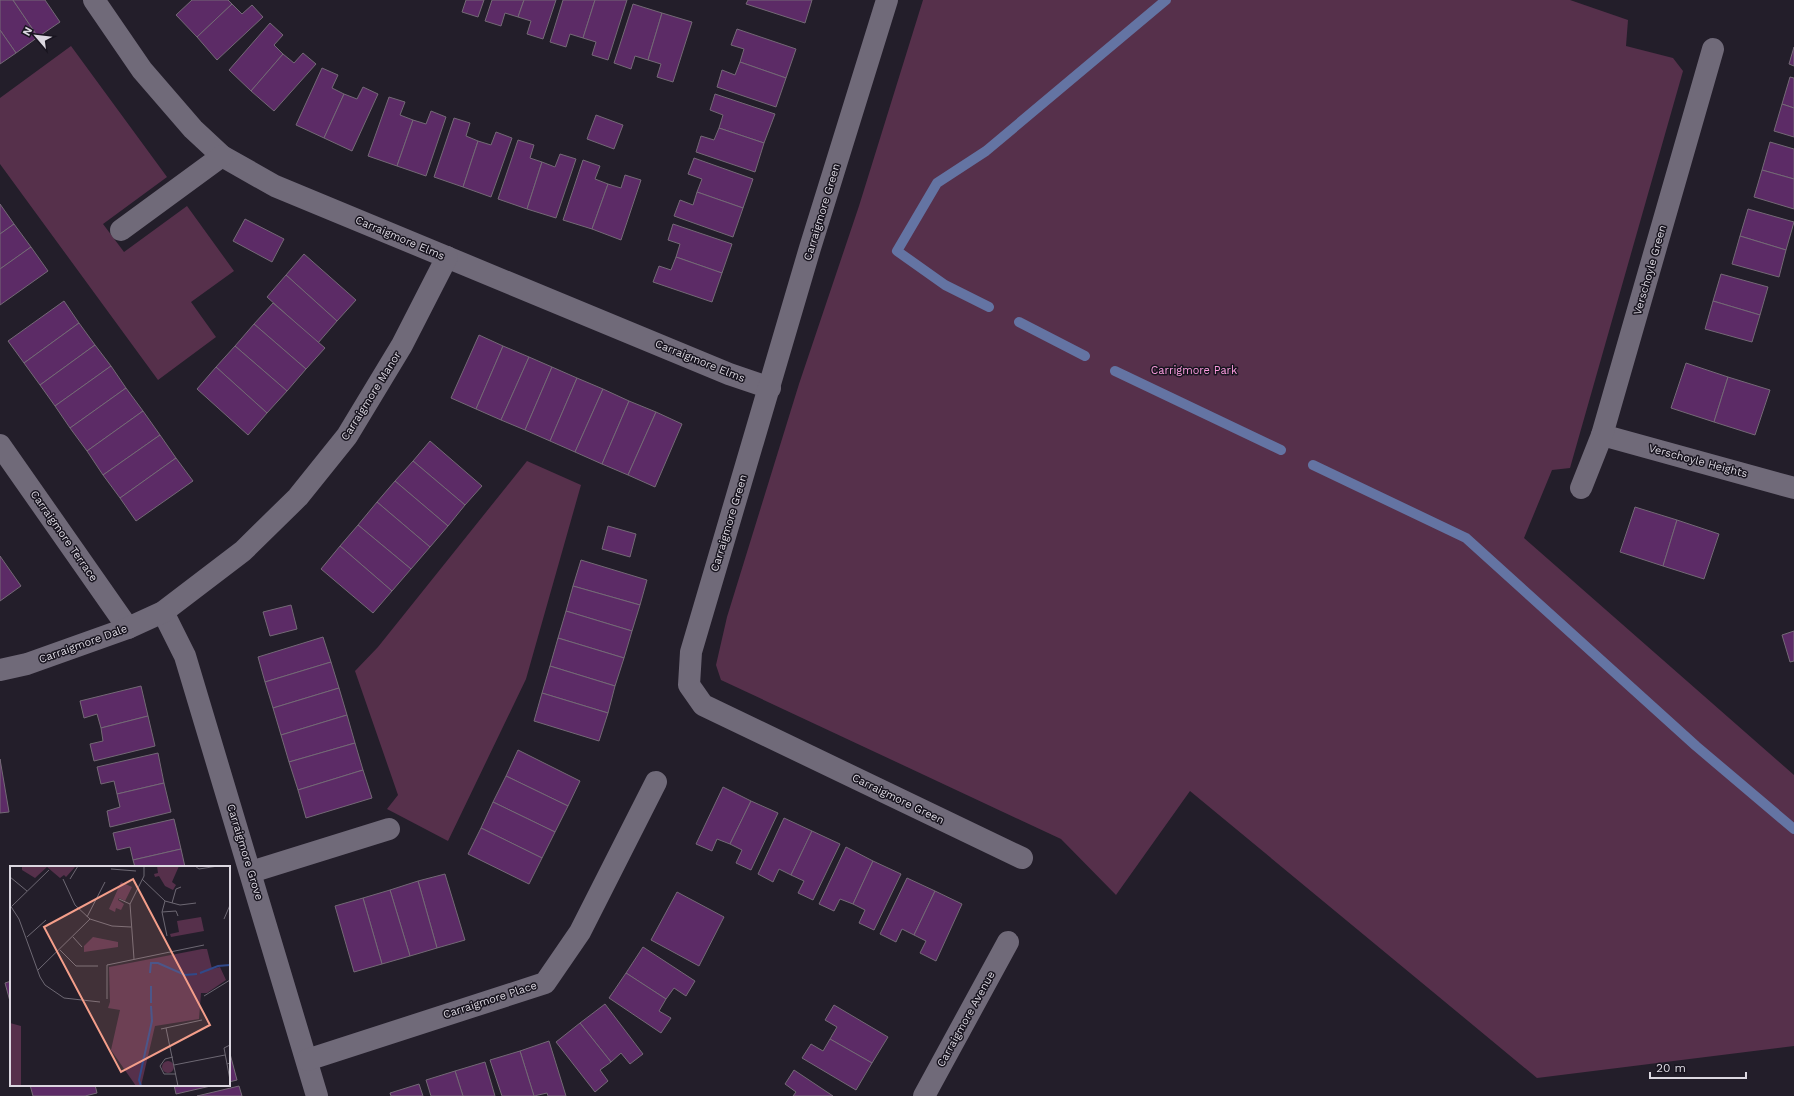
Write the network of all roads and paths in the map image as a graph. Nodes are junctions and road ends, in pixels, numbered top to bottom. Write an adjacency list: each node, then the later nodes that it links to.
1 (94, 0): 4 (street, Carraigmore Elms)
2 (887, 0): 7 (street, Carraigmore Green)
3 (1713, 49): 8 (street, Verschoyle Green)
4 (222, 156): 5 (street); 6 (street, Carraigmore Elms)
5 (121, 230)
6 (447, 258): 7 (street, Carraigmore Elms); 12 (street, Carraigmore Manor)
7 (770, 388): 17 (street, Carraigmore Green)
8 (1602, 435): 10 (street, Verschoyle Green); 11 (street, Verschoyle Heights)
9 (0, 445): 13 (street, Carraigmore Terrace)
10 (1581, 488)
11 (1794, 488)
12 (164, 612): 13 (street, Carraigmore Dale); 18 (street, Carraigmore Grove)
13 (128, 628): 14 (street, Carraigmore Dale)
14 (0, 670)
15 (656, 782): 20 (street, Carraigmore Place)
16 (389, 829): 18 (street)
17 (1022, 858)
18 (251, 872): 20 (street, Carraigmore Grove)
19 (1008, 942): 22 (street, Carraigmore Avenue)
20 (307, 1060): 21 (street, Carraigmore Grove)
21 (317, 1096)
22 (924, 1096)

